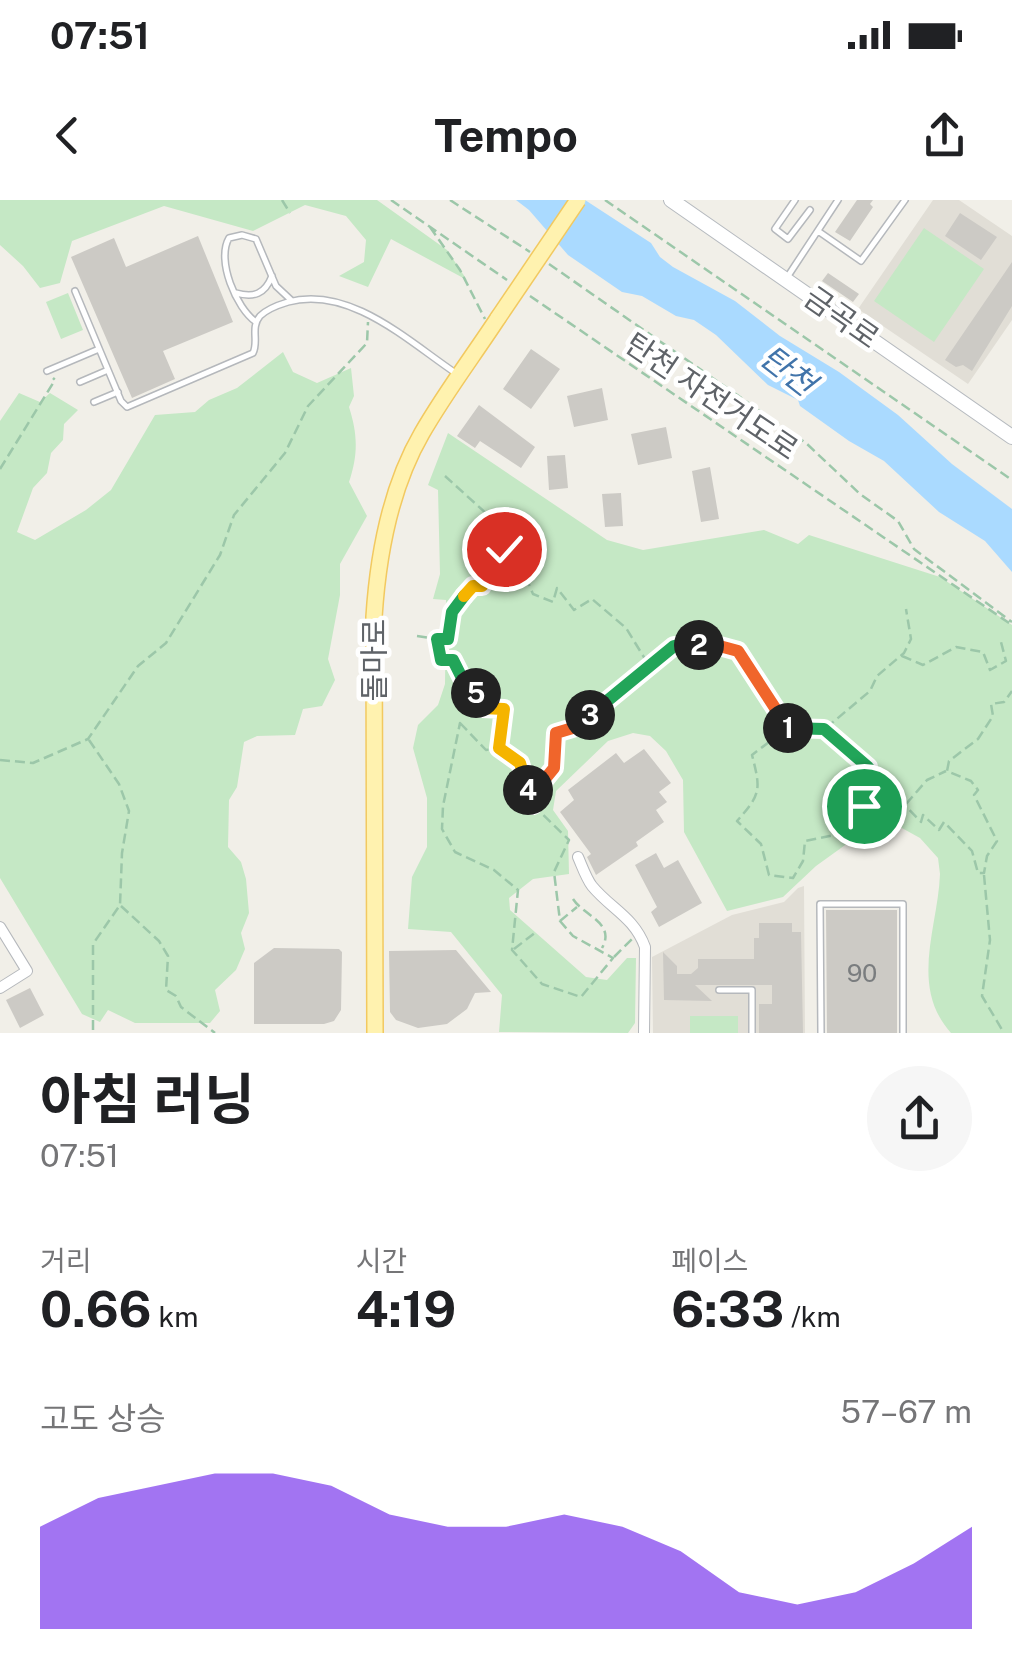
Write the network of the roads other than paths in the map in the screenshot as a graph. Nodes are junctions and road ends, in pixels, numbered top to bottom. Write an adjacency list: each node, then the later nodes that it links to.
1 (578, 200): 18 (main road, 돌마로, bridge)
2 (671, 200): 10 (main road, 금곡로)
3 (795, 200): 7 (lane)
4 (828, 200): 6 (lane)
5 (904, 200): 8 (lane)
6 (837, 203): 8 (lane)
7 (810, 210)
8 (818, 231): 10 (lane)
9 (272, 276): 12 (lane); 12 (lane); 13 (lane)
10 (786, 278): 22 (main road, 금곡로)
11 (75, 291): 15 (lane)
12 (236, 293): 14 (lane)
13 (294, 301): 14 (lane); 18 (lane)
14 (256, 322): 20 (lane)
15 (99, 349): 16 (lane); 17 (lane)
16 (108, 370): 19 (lane); 20 (lane)
17 (46, 371)
18 (460, 376): 27 (main road, 돌마로)
19 (80, 382)
20 (118, 392): 21 (lane)
21 (94, 402)
22 (1012, 437)
23 (578, 857): 28 (street)
24 (0, 928): 25 (street)
25 (0, 988)
26 (719, 990): 29 (lane)
27 (376, 1033)
28 (644, 1033)
29 (752, 1033)
30 (821, 1033): 31 (lane)
31 (903, 1033)

